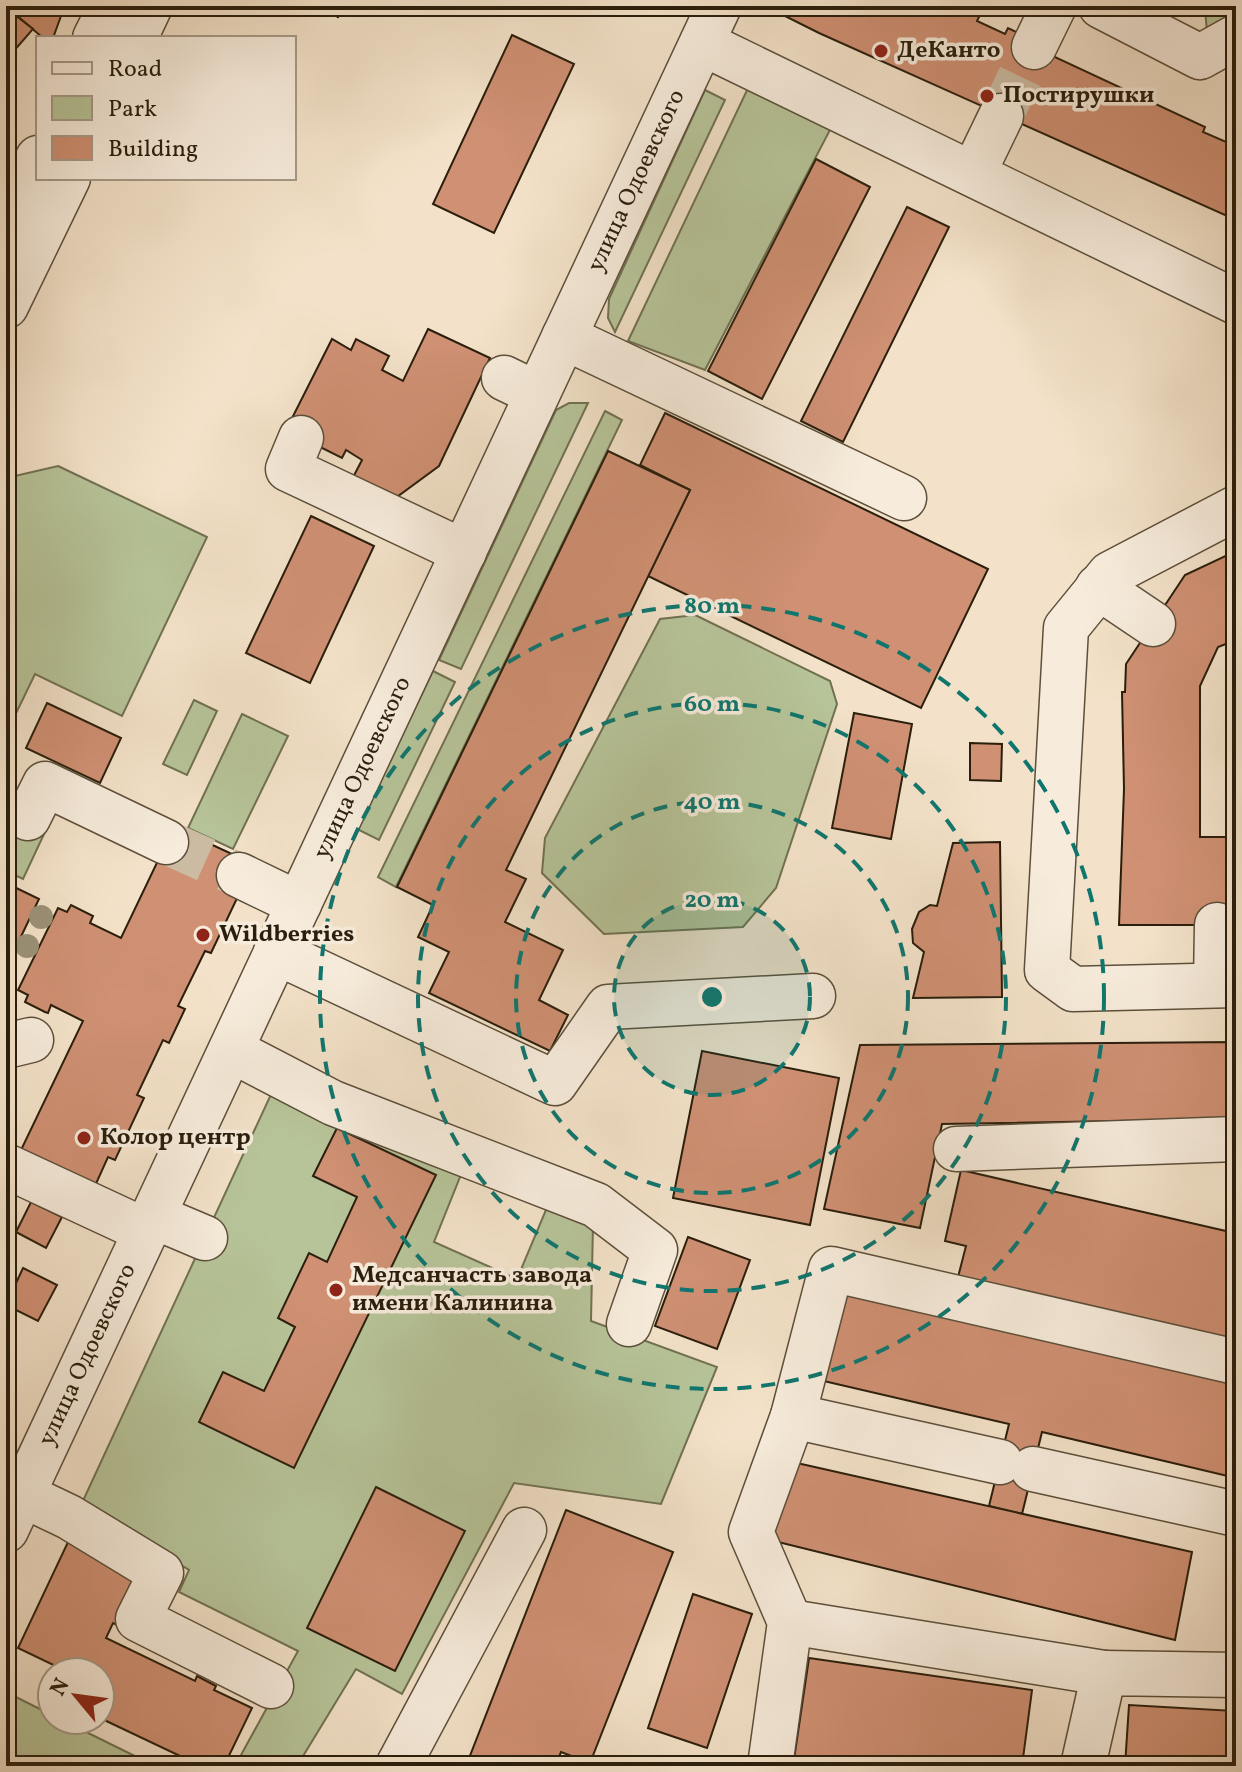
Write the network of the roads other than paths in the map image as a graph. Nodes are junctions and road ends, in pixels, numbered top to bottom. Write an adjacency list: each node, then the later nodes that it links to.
1 (111, 6): 6 (street)
2 (150, 6): 7 (street)
3 (1054, 6): 9 (street)
4 (1101, 6): 8 (street)
5 (710, 24): 12 (street); 17 (street, улица Одоевского)
6 (96, 36)
7 (136, 36)
8 (1236, 37)
9 (1034, 47)
10 (1001, 116): 12 (street)
11 (36, 165): 14 (street)
12 (973, 174): 15 (street)
13 (66, 180): 14 (street)
14 (15, 240): 16 (street)
15 (1236, 302)
16 (6, 306)
17 (564, 337): 19 (street); 21 (street, улица Одоевского)
18 (301, 438): 21 (street)
19 (904, 498)
20 (1234, 519): 22 (street)
21 (464, 552): 27 (street, улица Одоевского)
22 (1101, 584): 23 (street); 30 (street)
23 (1155, 620)
24 (28, 818): 25 (street)
25 (166, 842)
26 (239, 875): 27 (street)
27 (299, 904): 29 (street, улица Одоевского)
28 (1217, 925): 30 (street)
29 (276, 952): 31 (street); 32 (street, улица Одоевского)
30 (1226, 985)
31 (813, 996)
32 (231, 1050): 36 (street, улица Одоевского); 38 (street)
33 (1236, 1139): 34 (street)
34 (956, 1149)
35 (6, 1166): 36 (street)
36 (149, 1224): 37 (street); 41 (street, улица Одоевского)
37 (205, 1238)
38 (629, 1324)
39 (1236, 1362): 40 (street)
40 (793, 1416): 42 (street); 44 (street)
41 (14, 1512): 47 (street)
42 (1236, 1514)
43 (524, 1530): 48 (street)
44 (790, 1622): 45 (street); 49 (street)
45 (1104, 1673): 46 (street); 50 (street)
46 (1236, 1675)
47 (271, 1686)
48 (398, 1766)
49 (770, 1766)
50 (1083, 1766)

